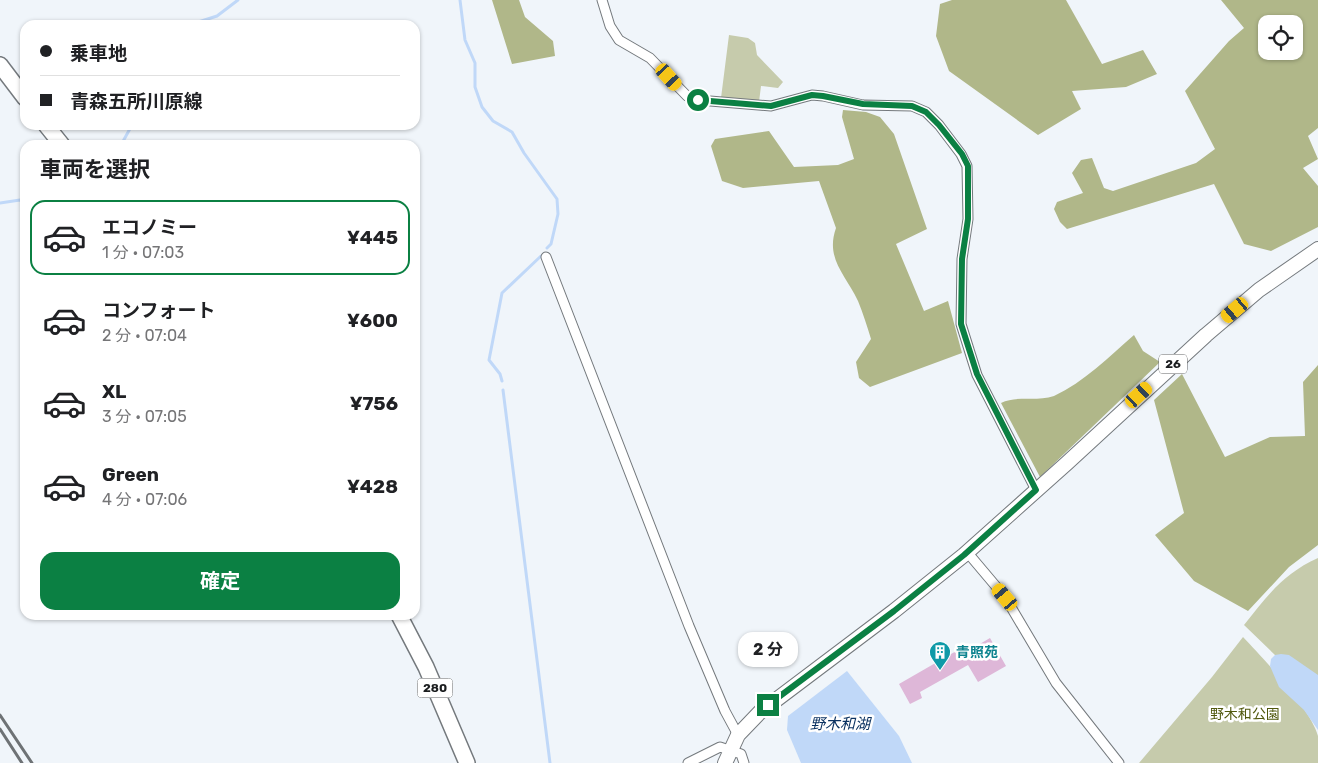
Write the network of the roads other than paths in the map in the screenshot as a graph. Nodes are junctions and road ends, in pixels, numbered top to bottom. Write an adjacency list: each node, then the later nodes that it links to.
1 (602, 0): 8 (street)
2 (0, 66): 3 (highway)
3 (20, 92)
4 (50, 130): 5 (highway)
5 (58, 140)
6 (1318, 249): 8 (main road, 26)
7 (546, 257): 11 (street)
8 (1036, 490): 9 (main road, 26)
9 (967, 552): 11 (main road, 26); 17 (street)
10 (402, 620): 13 (highway, 280)
11 (738, 735): 12 (main road, 26)
12 (730, 750): 14 (street); 15 (main road, 26); 16 (street)
13 (467, 763)
14 (688, 763)
15 (725, 763)
16 (744, 763)
17 (1119, 763)

